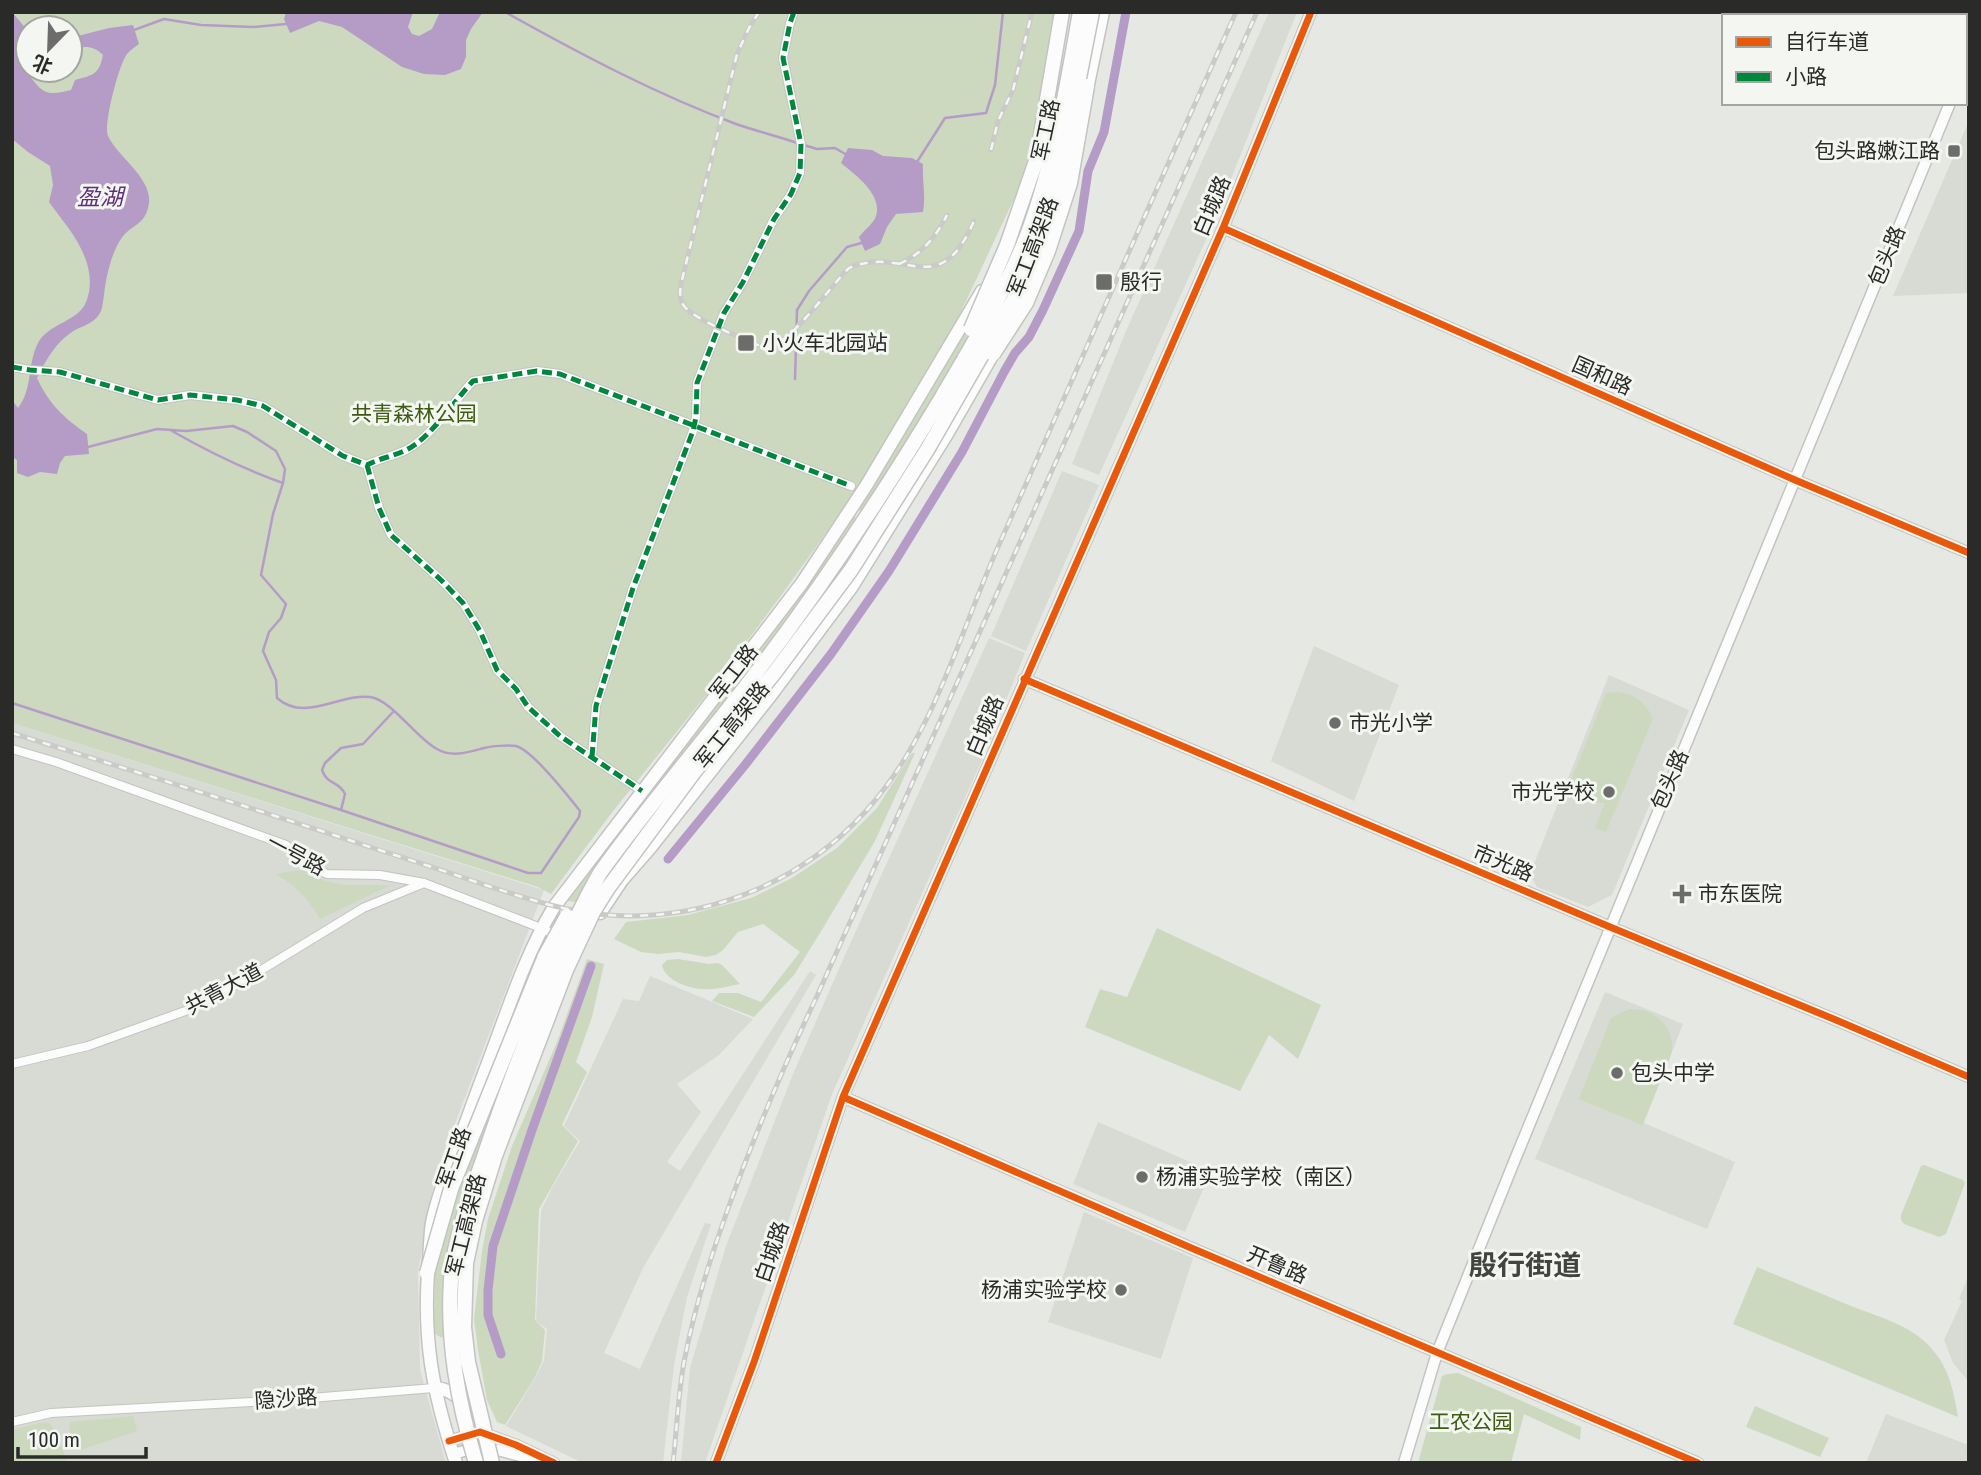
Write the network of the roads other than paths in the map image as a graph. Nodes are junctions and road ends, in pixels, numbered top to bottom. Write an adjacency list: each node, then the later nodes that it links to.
1 (794, 12): 13 (street)
2 (1062, 12): 11 (highway, bridge)
3 (1068, 12): 21 (main road, 军工路)
4 (1080, 12): 11 (highway, 军工高架路, bridge)
5 (1092, 12): 12 (highway, 军工高架路, bridge)
6 (1100, 12): 12 (highway, bridge); 26 (main road, 军工路)
7 (1311, 12): 9 (street, 白城路)
8 (1949, 105): 15 (street, 包头路)
9 (1223, 228): 15 (street, 国和路); 18 (street, 白城路)
10 (12, 367): 14 (street)
11 (951, 380): 22 (highway, 军工高架路, bridge)
12 (947, 418): 40 (highway, 军工高架路, bridge)
13 (694, 425): 14 (street); 16 (street); 20 (street)
14 (367, 465): 20 (street)
15 (1795, 480): 17 (street, 国和路); 25 (street, 包头路)
16 (851, 486)
17 (1969, 552)
18 (1024, 679): 25 (street, 市光路); 29 (street, 白城路)
19 (12, 749): 23 (street, 一号路)
20 (592, 757): 21 (street)
21 (642, 791): 24 (main road, 军工路)
22 (600, 873): 30 (highway, bridge); 39 (highway, 军工高架路, bridge)
23 (424, 883): 24 (street, 一号路); 27 (street, 共青大道)
24 (541, 928): 26 (street, 一号路); 30 (main road, 军工路)
25 (1610, 928): 28 (street, 市光路); 33 (street, 包头路)
26 (580, 947): 32 (main road, 军工路)
27 (12, 1064)
28 (1969, 1077)
29 (843, 1097): 33 (street, 开鲁路); 43 (street, 白城路)
30 (427, 1273): 31 (main road, 军工路)
31 (427, 1336): 32 (main road); 34 (main road, 军工路)
32 (460, 1339): 36 (main road, 军工路)
33 (1437, 1353): 44 (street, 包头路); 45 (street, 开鲁路)
34 (434, 1388): 35 (street, 隐沙路); 36 (main road, 军工路); 38 (main road, 军工路)
35 (12, 1422)
36 (480, 1432): 37 (main road, 军工路); 38 (street); 42 (street)
37 (483, 1446): 38 (street); 40 (main road, 军工路); 41 (street)
38 (452, 1452)
39 (476, 1463)
40 (491, 1463)
41 (536, 1463)
42 (554, 1463)
43 (716, 1463)
44 (1404, 1463)
45 (1698, 1463)

